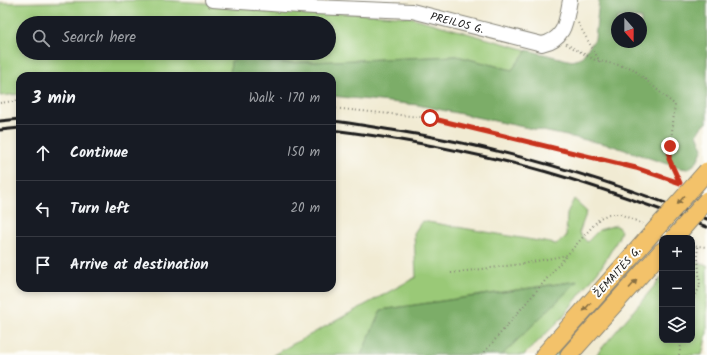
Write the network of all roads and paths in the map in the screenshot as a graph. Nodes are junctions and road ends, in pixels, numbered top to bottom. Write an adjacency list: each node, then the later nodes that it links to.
1 (212, 0): 3 (street, PREILOS G.)
2 (570, 3): 4 (street); 5 (path)
3 (413, 6): 4 (street, PREILOS G.)
4 (557, 39): 5 (path)
5 (600, 62): 8 (path)
6 (16, 101): 7 (path)
7 (0, 103)
8 (336, 108)
9 (707, 171): 23 (main road, ŽEMAITĖS G., one-way to 23, bridge)
10 (707, 200): 12 (main road, bridge)
11 (620, 214): 15 (path)
12 (677, 235)
13 (697, 246): 14 (path); 20 (path)
14 (707, 247)
15 (567, 255): 17 (path); 22 (path)
16 (659, 256): 18 (main road, ŽEMAITĖS G.)
17 (451, 273)
18 (650, 273): 19 (path); 24 (main road, ŽEMAITĖS G., one-way to 18)
19 (659, 280)
20 (695, 296)
21 (681, 343): 25 (path)
22 (482, 355)
23 (544, 355)
24 (569, 355)
25 (679, 355)

